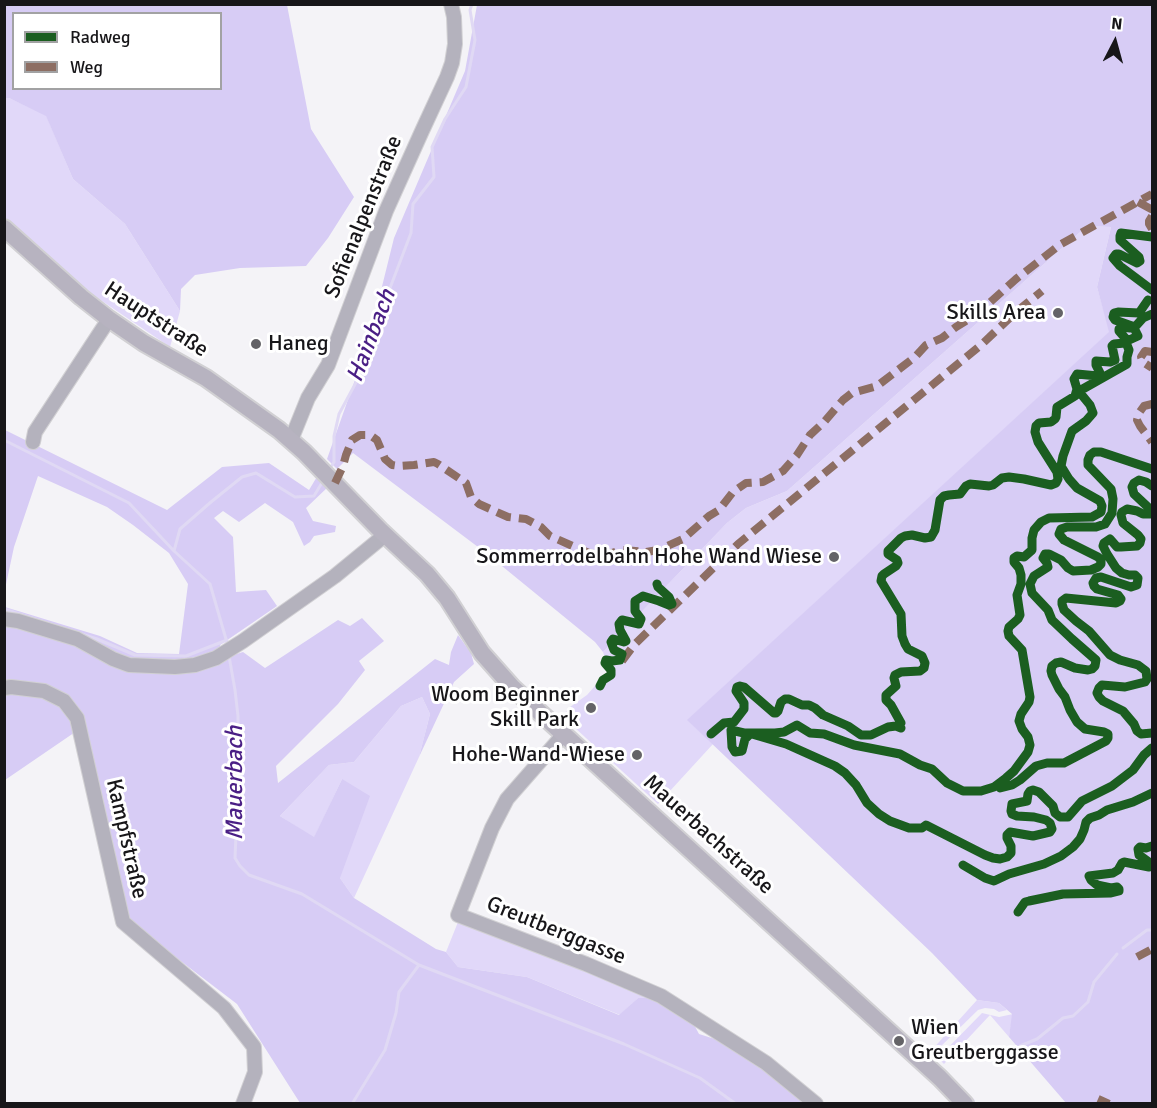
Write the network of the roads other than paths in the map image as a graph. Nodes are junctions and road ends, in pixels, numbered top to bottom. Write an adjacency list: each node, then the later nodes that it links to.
1 (451, 4): 4 (street, Sofienalpenstraße)
2 (4, 228): 3 (main road, Hauptstraße)
3 (109, 319): 4 (main road, Hauptstraße); 5 (street)
4 (291, 440): 6 (main road, Mauerbachstraße)
5 (33, 442)
6 (384, 535): 7 (street); 9 (main road, Mauerbachstraße)
7 (4, 619)
8 (4, 688): 10 (street, Kampfstraße)
9 (564, 734): 11 (street, Greutberggasse); 12 (main road, Mauerbachstraße)
10 (243, 1104)
11 (816, 1104)
12 (965, 1104)

